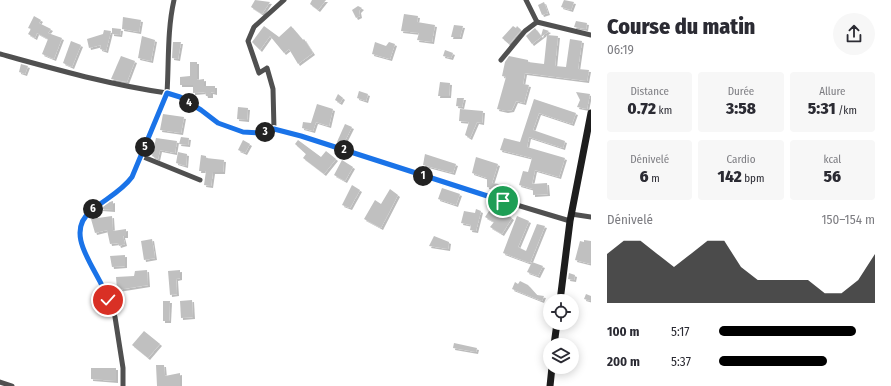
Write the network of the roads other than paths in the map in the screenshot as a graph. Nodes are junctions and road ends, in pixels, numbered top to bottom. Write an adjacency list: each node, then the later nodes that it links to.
1 (174, 0): 8 (street)
2 (284, 0): 10 (street)
3 (526, 0): 4 (street)
4 (537, 22): 5 (street); 7 (street)
5 (591, 35)
6 (0, 54): 8 (street)
7 (501, 60)
8 (167, 93): 10 (street); 11 (street)
9 (591, 113): 14 (main road)
10 (274, 129): 14 (street)
11 (141, 156): 12 (street); 19 (street)
12 (200, 180)
13 (591, 217): 14 (street)
14 (570, 218): 15 (main road)
15 (561, 294)
16 (551, 374): 20 (main road)
17 (0, 382): 18 (street)
18 (12, 386)
19 (123, 386)
20 (550, 386)

